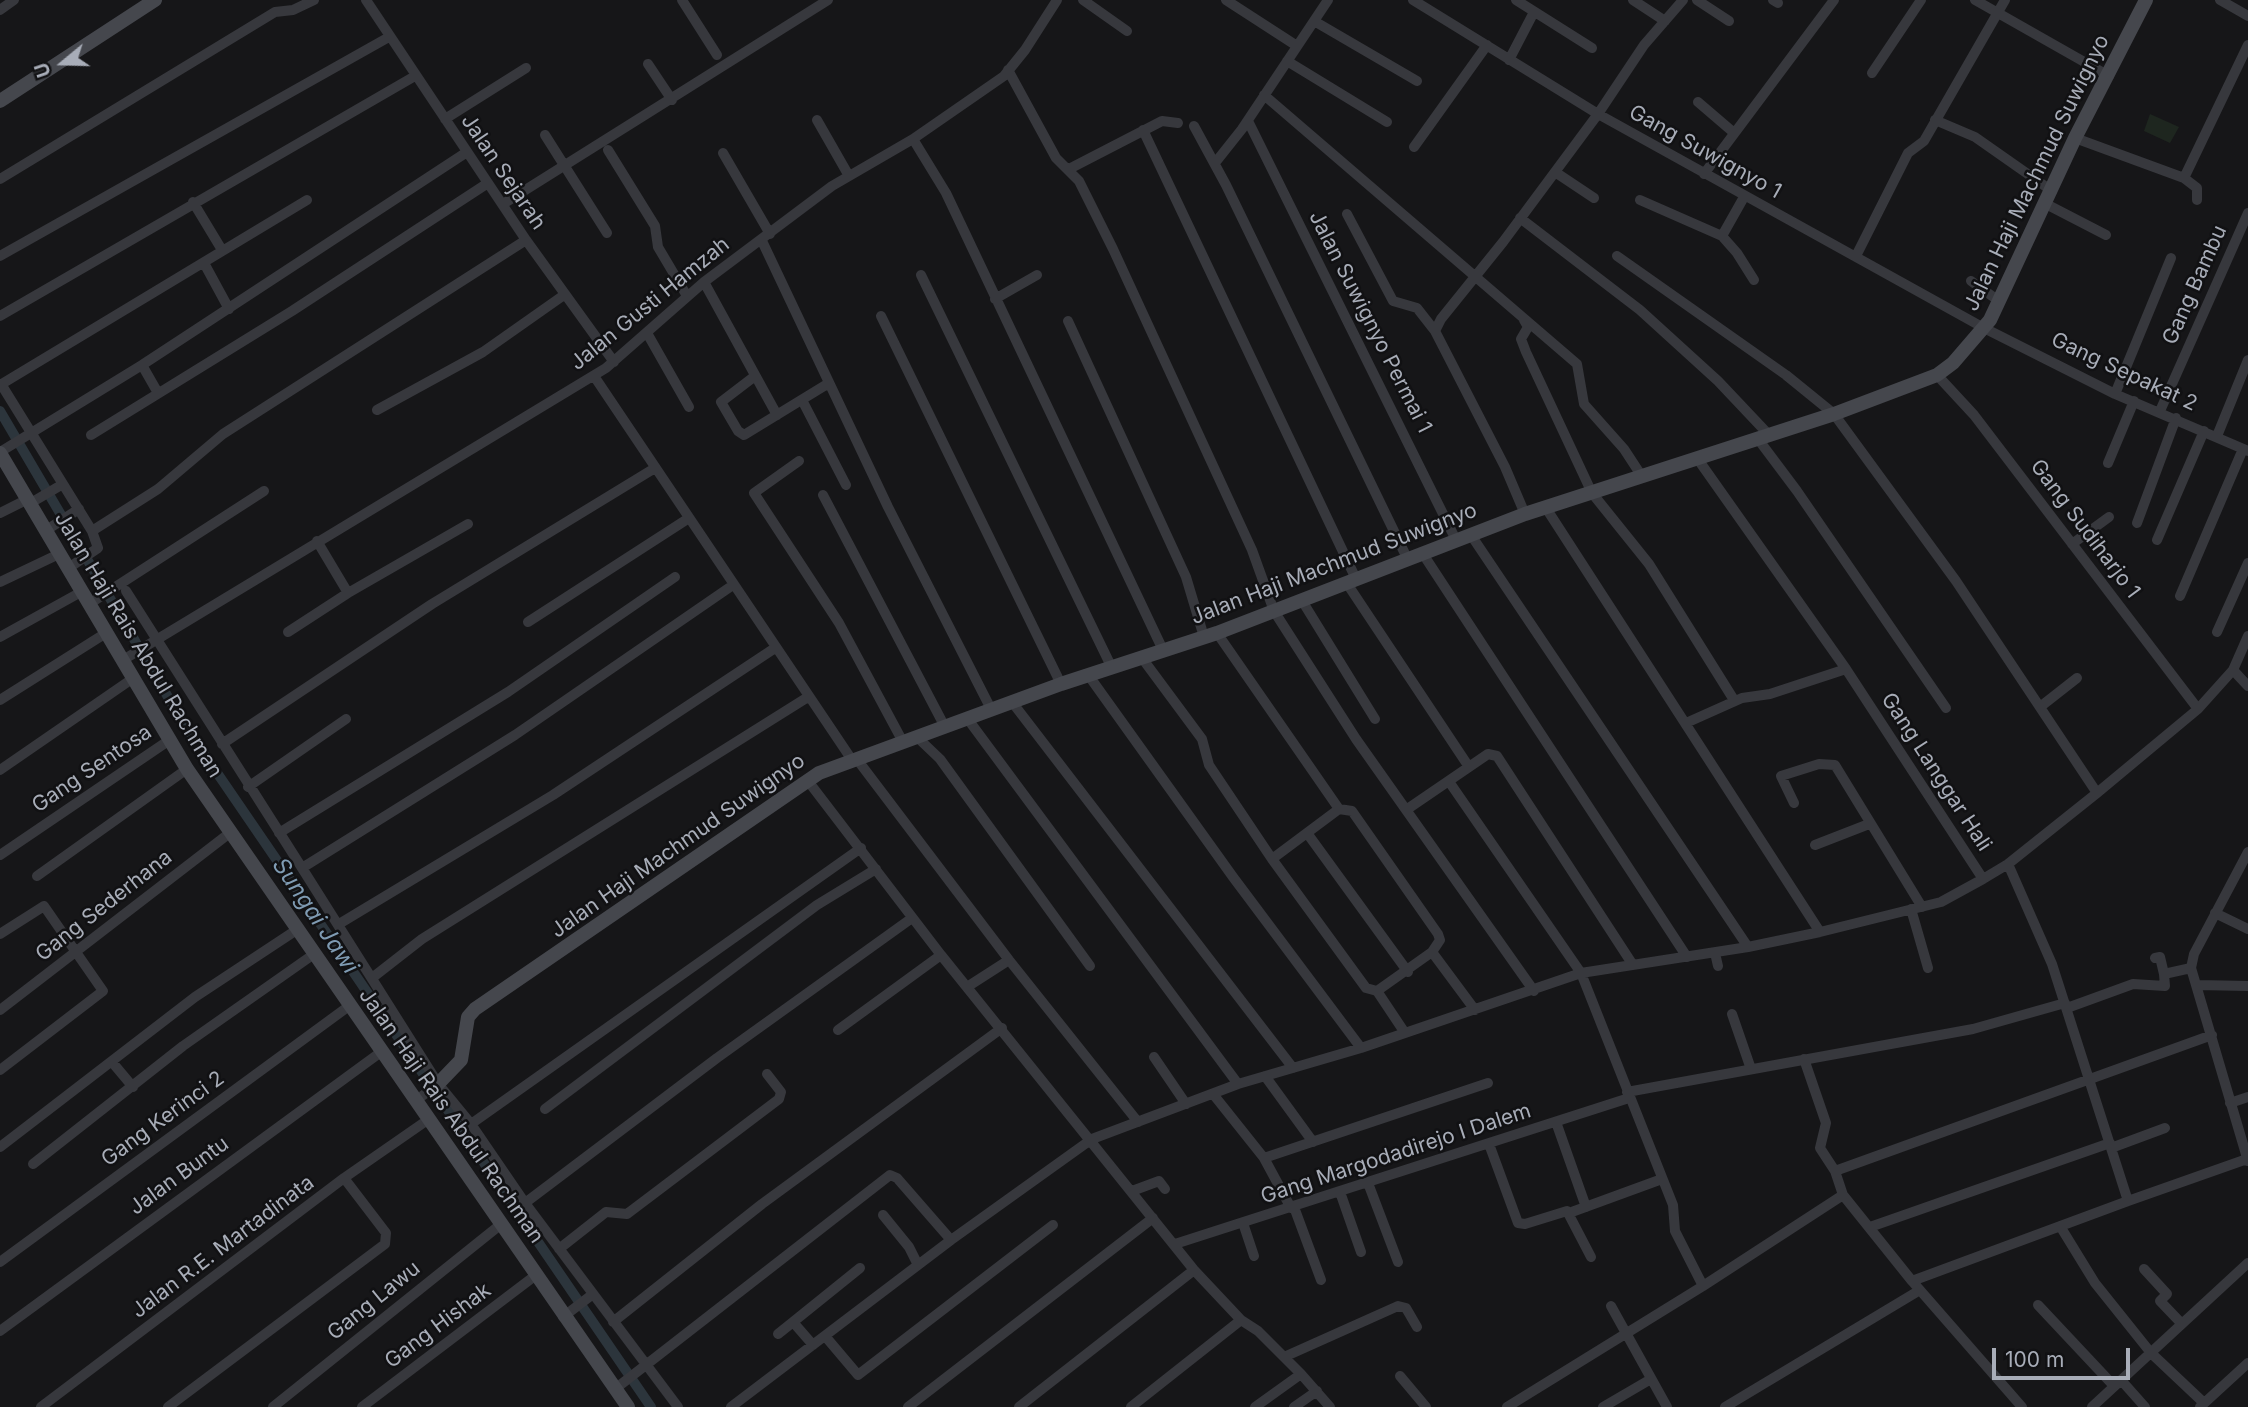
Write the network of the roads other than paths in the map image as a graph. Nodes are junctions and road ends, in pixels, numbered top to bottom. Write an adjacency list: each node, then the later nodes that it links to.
1 (14, 0): 24 (street)
2 (155, 0): 22 (street)
3 (314, 0): 75 (street)
4 (366, 0): 32 (street, Jalan Sejarah)
5 (682, 0): 37 (street)
6 (828, 0): 48 (street)
7 (1058, 0): 42 (street, Jalan Gusti Hamzah)
8 (1083, 0): 31 (street)
9 (1226, 0): 35 (street)
10 (1328, 0): 28 (street)
11 (1413, 0): 33 (street, Gang Suwignyo 1)
12 (1516, 0): 25 (street)
13 (1633, 0): 29 (street)
14 (1683, 0): 29 (street)
15 (1697, 0): 30 (street)
16 (1834, 0): 60 (street)
17 (1921, 0): 43 (street)
18 (1975, 0): 26 (street)
19 (2005, 0): 26 (street)
20 (2146, 0): 45 (street, Jalan Haji Machmud Suwignyo)
21 (2220, 0): 23 (street)
22 (136, 5): 49 (street)
23 (2240, 5): 27 (street)
24 (0, 10)
25 (1534, 12): 36 (street); 38 (street)
26 (1998, 12): 45 (street); 54 (street)
27 (2248, 16)
28 (1314, 21): 35 (street); 46 (street)
29 (1665, 21): 51 (street)
30 (1729, 21)
31 (1127, 31)
32 (389, 37): 44 (street, Jalan Sejarah); 94 (street)
33 (1487, 45): 38 (street, Gang Suwignyo 1); 64 (street)
34 (2248, 45): 74 (street)
35 (1297, 46): 39 (street)
36 (1592, 48)
37 (717, 55)
38 (1509, 60): 51 (street, Gang Suwignyo 1)
39 (1287, 61): 47 (street); 56 (street)
40 (648, 64): 48 (street)
41 (526, 68): 52 (street)
42 (1008, 70): 63 (street, Jalan Gusti Hamzah); 70 (street)
43 (1872, 73)
44 (415, 76): 52 (street, Jalan Sejarah); 83 (street)
45 (2109, 76): 62 (street, Jalan Haji Machmud Suwignyo)
46 (1417, 81)
47 (1264, 95): 55 (street); 101 (street)
48 (672, 100): 69 (street)
49 (0, 101)
50 (1698, 102): 60 (street)
51 (1598, 114): 71 (street); 72 (street, Gang Suwignyo 1)
52 (445, 119): 66 (street, Jalan Sejarah)
53 (817, 120): 73 (street)
54 (1935, 120): 78 (street); 96 (street)
55 (1248, 121): 68 (street); 165 (street, Jalan Suwignyo Permai 1)
56 (1387, 122)
57 (1178, 123): 59 (street)
58 (1194, 126): 68 (street)
59 (1143, 130): 70 (street); 175 (street)
60 (1733, 132): 72 (street)
61 (545, 135): 69 (street)
62 (2076, 138): 74 (street); 78 (street, Jalan Haji Machmud Suwignyo)
63 (913, 139): 73 (street, Jalan Gusti Hamzah); 107 (street)
64 (1414, 147)
65 (608, 150): 106 (street)
66 (467, 152): 76 (street, Jalan Sejarah); 109 (street)
67 (723, 153): 91 (street)
68 (1215, 163): 171 (street)
69 (565, 166): 84 (street); 88 (street)
70 (1069, 169): 183 (street)
71 (1555, 172): 79 (street); 87 (street)
72 (1704, 174): 77 (street, Gang Suwignyo 1)
73 (849, 176): 91 (street, Jalan Gusti Hamzah)
74 (2184, 178): 82 (street)
75 (0, 179)
76 (488, 183): 84 (street, Jalan Sejarah); 125 (street)
77 (1744, 197): 90 (street); 96 (street, Gang Suwignyo 1)
78 (2049, 197): 89 (street); 108 (street, Jalan Haji Machmud Suwignyo)
79 (1594, 198)
80 (307, 200): 93 (street)
81 (1640, 200): 90 (street)
82 (2197, 200)
83 (193, 202): 93 (street); 110 (street)
84 (503, 204): 92 (street, Jalan Sejarah)
85 (2248, 213): 131 (street, Gang Bambu)
86 (1347, 214): 115 (street)
87 (1520, 218): 101 (street); 139 (street)
88 (607, 233)
89 (2106, 235)
90 (1722, 236): 102 (street)
91 (766, 238): 104 (street, Jalan Gusti Hamzah); 123 (street)
92 (526, 240): 105 (street, Jalan Sejarah); 163 (street)
93 (222, 250): 98 (street)
94 (0, 256)
95 (1617, 256): 132 (street)
96 (1856, 256): 114 (street, Gang Suwignyo 1)
97 (2171, 258): 126 (street)
98 (204, 263): 109 (street); 124 (street)
99 (921, 275): 196 (street)
100 (1037, 275): 107 (street)
101 (1475, 277): 112 (street); 115 (street)
102 (1754, 280)
103 (1971, 281): 108 (street)
104 (704, 282): 106 (street, Jalan Gusti Hamzah); 121 (street)
105 (564, 295): 118 (street, Jalan Sejarah); 130 (street)
106 (687, 296): 116 (street, Jalan Gusti Hamzah)
107 (995, 299): 193 (street)
108 (1999, 301): 114 (street, Jalan Haji Machmud Suwignyo)
109 (229, 309): 119 (street)
110 (0, 316)
111 (881, 316): 202 (street)
112 (1524, 320): 147 (street); 151 (street)
113 (1068, 321): 188 (street)
114 (1984, 328): 122 (street, Jalan Haji Machmud Suwignyo); 126 (street, Gang Sepakat 2)
115 (1435, 331): 157 (street)
116 (647, 333): 118 (street, Jalan Gusti Hamzah); 129 (street)
117 (2248, 360): 138 (street)
118 (614, 362): 120 (street, Jalan Gusti Hamzah)
119 (142, 365): 125 (street); 137 (street)
120 (594, 376): 145 (street); 167 (street, Jalan Gusti Hamzah)
121 (755, 376): 133 (street); 133 (street)
122 (1937, 376): 132 (street, Jalan Haji Machmud Suwignyo); 168 (street, Gang Sudiharjo 1)
123 (828, 383): 127 (street); 210 (street)
124 (1, 384): 137 (street)
125 (158, 393): 136 (street)
126 (2115, 394): 128 (street, Gang Sepakat 2)
127 (802, 400): 133 (street); 149 (street)
128 (2134, 401): 131 (street, Gang Sepakat 2); 144 (street)
129 (689, 407)
130 (377, 410)
131 (2160, 411): 134 (street, Gang Sepakat 2)
132 (1834, 414): 139 (street, Jalan Haji Machmud Suwignyo); 208 (street)
133 (777, 415)
134 (2176, 418): 135 (street, Gang Sepakat 2); 160 (street)
135 (2204, 431): 138 (street, Gang Sepakat 2); 166 (street)
136 (92, 435)
137 (30, 436): 141 (street); 148 (street)
138 (2217, 436): 140 (street, Gang Sepakat 2)
139 (1763, 437): 142 (street, Jalan Haji Machmud Suwignyo); 209 (street)
140 (2246, 450): 180 (street)
141 (2, 451): 146 (street, Jalan Haji Rais Abdul Rachman)
142 (1697, 458): 147 (street, Jalan Haji Machmud Suwignyo); 197 (street, Gang Langgar Hali)
143 (799, 461): 219 (street)
144 (2108, 463)
145 (655, 468): 159 (street); 220 (street)
146 (5, 475): 153 (street, Jalan Haji Rais Abdul Rachman)
147 (1641, 475): 151 (street, Jalan Haji Machmud Suwignyo)
148 (61, 485): 153 (street); 155 (street)
149 (846, 485)
150 (264, 491): 181 (street)
151 (1592, 493): 154 (street, Jalan Haji Machmud Suwignyo); 206 (street)
152 (823, 495): 216 (street)
153 (31, 500): 156 (street); 162 (street, Jalan Haji Rais Abdul Rachman)
154 (1546, 508): 157 (street, Jalan Haji Machmud Suwignyo); 215 (street)
155 (75, 511): 162 (street); 163 (street)
156 (0, 513)
157 (1525, 514): 164 (street, Jalan Haji Machmud Suwignyo)
158 (2109, 517): 168 (street)
159 (689, 518): 177 (street); 184 (street)
160 (2137, 523)
161 (468, 524): 179 (street)
162 (49, 528): 169 (street, Jalan Haji Rais Abdul Rachman)
163 (92, 531): 173 (street)
164 (1471, 535): 165 (street, Jalan Haji Machmud Suwignyo); 255 (street)
165 (1456, 540): 170 (street, Jalan Haji Machmud Suwignyo)
166 (2157, 540)
167 (317, 541): 179 (street); 191 (street, Jalan Gusti Hamzah)
168 (2072, 544): 211 (street, Gang Sudiharjo 1)
169 (59, 554): 173 (street, Jalan Haji Rais Abdul Rachman); 176 (street)
170 (1423, 554): 171 (street, Jalan Haji Machmud Suwignyo); 261 (street)
171 (1408, 560): 175 (street, Jalan Haji Machmud Suwignyo)
172 (2248, 563): 186 (street)
173 (72, 566): 181 (street, Jalan Haji Rais Abdul Rachman)
174 (675, 577): 234 (street)
175 (1351, 581): 182 (street, Jalan Haji Machmud Suwignyo); 222 (street)
176 (0, 582)
177 (733, 585): 192 (street); 242 (street)
178 (126, 591): 191 (street)
179 (348, 593): 185 (street)
180 (2180, 596)
181 (89, 598): 187 (street, Jalan Haji Rais Abdul Rachman); 190 (street)
182 (1301, 599): 183 (street, Jalan Haji Machmud Suwignyo); 214 (street)
183 (1274, 611): 188 (street, Jalan Haji Machmud Suwignyo); 231 (street)
184 (528, 622)
185 (288, 632)
186 (2217, 632)
187 (106, 634): 194 (street, Jalan Haji Rais Abdul Rachman); 205 (street)
188 (1211, 635): 193 (street, Jalan Haji Machmud Suwignyo); 230 (street)
189 (2248, 636): 198 (street, Gang Langgar Hali)
190 (0, 637)
191 (154, 642): 194 (street, Jalan Gusti Hamzah); 220 (street)
192 (775, 648): 204 (street); 250 (street)
193 (1164, 650): 195 (street, Jalan Haji Machmud Suwignyo)
194 (126, 658): 201 (street, Jalan Haji Rais Abdul Rachman)
195 (1142, 658): 196 (street, Jalan Haji Machmud Suwignyo); 240 (street)
196 (1112, 668): 199 (street, Jalan Haji Machmud Suwignyo)
197 (1846, 669): 206 (street); 245 (street, Gang Langgar Hali)
198 (2233, 670): 203 (street); 211 (street, Gang Langgar Hali)
199 (1089, 676): 202 (street, Jalan Haji Machmud Suwignyo); 287 (street)
200 (2077, 678): 208 (street)
201 (132, 680): 218 (street, Jalan Haji Rais Abdul Rachman); 224 (street)
202 (1061, 684): 207 (street, Jalan Haji Machmud Suwignyo)
203 (2248, 686)
204 (808, 697): 221 (street); 272 (street)
205 (0, 700)
206 (1734, 700): 215 (street)
207 (1012, 702): 210 (street, Jalan Haji Machmud Suwignyo); 292 (street)
208 (2040, 707): 228 (street)
209 (1945, 708)
210 (991, 709): 212 (street, Jalan Haji Machmud Suwignyo)
211 (2198, 709): 228 (street, Gang Langgar Hali)
212 (967, 718): 216 (street, Jalan Haji Machmud Suwignyo); 299 (street)
213 (346, 719): 227 (street)
214 (1375, 719)
215 (1686, 723): 253 (street)
216 (945, 727): 217 (street, Jalan Haji Machmud Suwignyo)
217 (918, 738): 219 (street, Jalan Haji Machmud Suwignyo); 265 (street)
218 (171, 739): 223 (street, Jalan Haji Rais Abdul Rachman); 239 (street, Gang Sentosa)
219 (903, 742): 221 (street, Jalan Haji Machmud Suwignyo)
220 (222, 744): 227 (street)
221 (854, 759): 225 (street, Jalan Haji Machmud Suwignyo); 263 (street)
222 (1469, 767): 226 (street); 264 (street)
223 (187, 769): 233 (street, Jalan Haji Rais Abdul Rachman); 244 (street)
224 (0, 770)
225 (808, 781): 237 (street); 300 (street, Jalan Haji Machmud Suwignyo)
226 (1450, 783): 231 (street); 270 (street)
227 (248, 786): 234 (street)
228 (2097, 793): 241 (street, Gang Langgar Hali)
229 (1794, 803): 232 (street)
230 (1339, 808): 235 (street); 257 (street)
231 (1406, 810): 277 (street)
232 (1869, 824): 236 (street); 246 (street)
233 (231, 832): 251 (street, Jalan Haji Rais Abdul Rachman); 256 (street, Gang Sederhana)
234 (279, 833): 242 (street)
235 (1307, 833): 240 (street); 269 (street)
236 (1815, 845)
237 (861, 848): 243 (street); 312 (street)
238 (2248, 852): 248 (street)
239 (0, 855)
240 (1272, 859): 276 (street)
241 (2008, 864): 245 (street, Gang Langgar Hali); 279 (street)
242 (302, 868): 250 (street)
243 (876, 869): 249 (street); 308 (street)
244 (37, 876)
245 (1983, 879): 246 (street)
246 (1922, 907): 247 (street)
247 (1911, 909): 253 (street); 267 (street)
248 (2215, 913): 252 (street); 268 (street)
249 (912, 918): 260 (street); 331 (street)
250 (339, 924): 272 (street)
251 (298, 929): 259 (street, Jalan Haji Rais Abdul Rachman); 291 (street)
252 (2248, 929)
253 (1820, 932): 255 (street)
254 (0, 934): 256 (street)
255 (1748, 947): 258 (street)
256 (77, 950): 280 (street, Gang Sederhana); 294 (street)
257 (1432, 952): 269 (street); 281 (street)
258 (1715, 953): 261 (street); 266 (street)
259 (314, 954): 278 (street, Jalan Haji Rais Abdul Rachman); 301 (street)
260 (941, 956): 275 (street); 284 (street)
261 (1687, 957): 264 (street)
262 (2155, 958): 271 (street)
263 (1009, 960): 275 (street); 310 (street)
264 (1633, 965): 270 (street)
265 (1090, 966)
266 (1718, 966)
267 (1928, 968)
268 (2191, 968): 271 (street); 273 (street)
269 (1408, 972): 276 (street)
270 (1581, 973): 277 (street); 303 (street)
271 (2164, 974): 279 (street, Gang Margodadirejo I Dalem)
272 (372, 978): 300 (street)
273 (2197, 985): 274 (street); 286 (street)
274 (2248, 986)
275 (967, 987): 283 (street)
276 (1377, 990): 285 (street)
277 (1534, 991): 281 (street)
278 (349, 1006): 288 (street, Jalan Haji Rais Abdul Rachman); 348 (street, Gang Kerinci 2)
279 (2066, 1006): 290 (street, Gang Margodadirejo I Dalem); 297 (street)
280 (0, 1010)
281 (1475, 1010): 285 (street)
282 (1732, 1014): 293 (street)
283 (1002, 1028): 314 (street); 365 (street)
284 (838, 1030)
285 (1405, 1033): 287 (street)
286 (2212, 1035): 297 (street); 306 (street)
287 (1361, 1048): 292 (street)
288 (381, 1052): 305 (street, Jalan Haji Rais Abdul Rachman); 369 (street, Jalan Buntu)
289 (1154, 1057): 307 (street)
290 (1804, 1059): 293 (street, Gang Margodadirejo I Dalem); 322 (street)
291 (112, 1062): 301 (street); 318 (street)
292 (1293, 1068): 296 (street)
293 (1751, 1069): 303 (street, Gang Margodadirejo I Dalem)
294 (0, 1070)
295 (767, 1074): 344 (street)
296 (1265, 1076): 299 (street); 315 (street)
297 (2089, 1077): 317 (street); 322 (street)
298 (1488, 1083): 315 (street)
299 (1238, 1084): 302 (street)
300 (437, 1086): 305 (street); 312 (street)
301 (133, 1087): 321 (street)
302 (1213, 1094): 307 (street); 319 (street)
303 (1628, 1095): 311 (street, Gang Margodadirejo I Dalem); 324 (street)
304 (2248, 1097): 306 (street)
305 (418, 1099): 309 (street, Jalan Haji Rais Abdul Rachman)
306 (2230, 1103): 320 (street)
307 (1186, 1104): 310 (street)
308 (545, 1109)
309 (429, 1119): 323 (street, Jalan R.E. Martadinata); 338 (street, Jalan Haji Rais Abdul Rachman)
310 (1138, 1122): 314 (street)
311 (1556, 1122): 316 (street, Gang Margodadirejo I Dalem); 332 (street)
312 (471, 1124): 331 (street)
313 (2165, 1128): 317 (street)
314 (1091, 1139): 327 (street); 342 (street)
315 (1313, 1142): 319 (street)
316 (1489, 1144): 325 (street, Gang Margodadirejo I Dalem); 334 (street)
317 (2111, 1145): 330 (street); 341 (street)
318 (0, 1147)
319 (1264, 1158): 333 (street)
320 (2248, 1160): 330 (street)
321 (33, 1164)
322 (1835, 1171): 329 (street)
323 (344, 1178): 386 (street, Jalan R.E. Martadinata); 387 (street)
324 (1662, 1179): 332 (street); 358 (street)
325 (1368, 1182): 328 (street, Gang Margodadirejo I Dalem); 349 (street)
326 (1165, 1189): 327 (street)
327 (1132, 1191): 336 (street)
328 (1340, 1192): 333 (street, Gang Margodadirejo I Dalem); 345 (street)
329 (1843, 1195): 341 (street); 358 (street)
330 (2128, 1201): 340 (street)
331 (525, 1203): 344 (street)
332 (1586, 1207): 334 (street)
333 (1292, 1208): 337 (street, Gang Margodadirejo I Dalem); 356 (street)
334 (1569, 1213): 347 (street)
335 (883, 1215): 351 (street)
336 (1153, 1218): 343 (street); 392 (street)
337 (1242, 1223): 343 (street, Gang Margodadirejo I Dalem); 346 (street)
338 (500, 1225): 355 (street, Jalan Haji Rais Abdul Rachman); 388 (street, Gang Lawu)
339 (1052, 1225): 372 (street)
340 (2060, 1226): 357 (street); 374 (street)
341 (1870, 1227): 357 (street)
342 (951, 1240): 351 (street); 377 (street)
343 (1175, 1244): 354 (street)
344 (559, 1249): 360 (street)
345 (1361, 1252)
346 (1254, 1255)
347 (1591, 1257)
348 (0, 1262)
349 (1398, 1262)
350 (2248, 1263): 367 (street)
351 (918, 1265): 372 (street)
352 (860, 1268): 366 (street)
353 (2144, 1269): 367 (street)
354 (1194, 1270): 364 (street); 393 (street)
355 (536, 1275): 363 (street, Jalan Haji Rais Abdul Rachman); 389 (street, Gang Hishak)
356 (1321, 1280)
357 (1912, 1281): 359 (street)
358 (1703, 1286): 370 (street)
359 (1920, 1290): 385 (street); 402 (street)
360 (592, 1296): 363 (street); 365 (street)
361 (2038, 1305): 381 (street)
362 (1611, 1306): 370 (street)
363 (568, 1314): 383 (street, Jalan Haji Rais Abdul Rachman)
364 (1241, 1320): 375 (street); 394 (street)
365 (613, 1322): 377 (street)
366 (793, 1322): 371 (street); 373 (street)
367 (2182, 1324): 374 (street)
368 (1417, 1327): 375 (street)
369 (0, 1331)
370 (1626, 1333): 380 (street); 399 (street)
371 (778, 1334)
372 (825, 1336): 373 (street)
373 (813, 1345): 391 (street)
374 (2151, 1353): 381 (street); 384 (street)
375 (1284, 1357): 378 (street)
376 (2248, 1363): 384 (street)
377 (641, 1368): 383 (street); 390 (street)
378 (1301, 1374): 382 (street); 395 (street)
379 (1401, 1376): 398 (street)
380 (1651, 1379): 400 (street); 401 (street)
381 (2118, 1383): 403 (street); 404 (street)
382 (1317, 1391): 396 (street); 397 (street)
383 (620, 1397)
384 (2202, 1405)
385 (1727, 1406)
386 (41, 1407)
387 (168, 1407)
388 (273, 1407)
389 (362, 1407)
390 (678, 1407)
391 (731, 1407)
392 (908, 1407)
393 (1018, 1407)
394 (1131, 1407)
395 (1255, 1407)
396 (1294, 1407)
397 (1330, 1407)
398 (1426, 1407)
399 (1507, 1407)
400 (1603, 1407)
401 (1667, 1407)
402 (2022, 1407)
403 (2092, 1407)
404 (2146, 1407)

